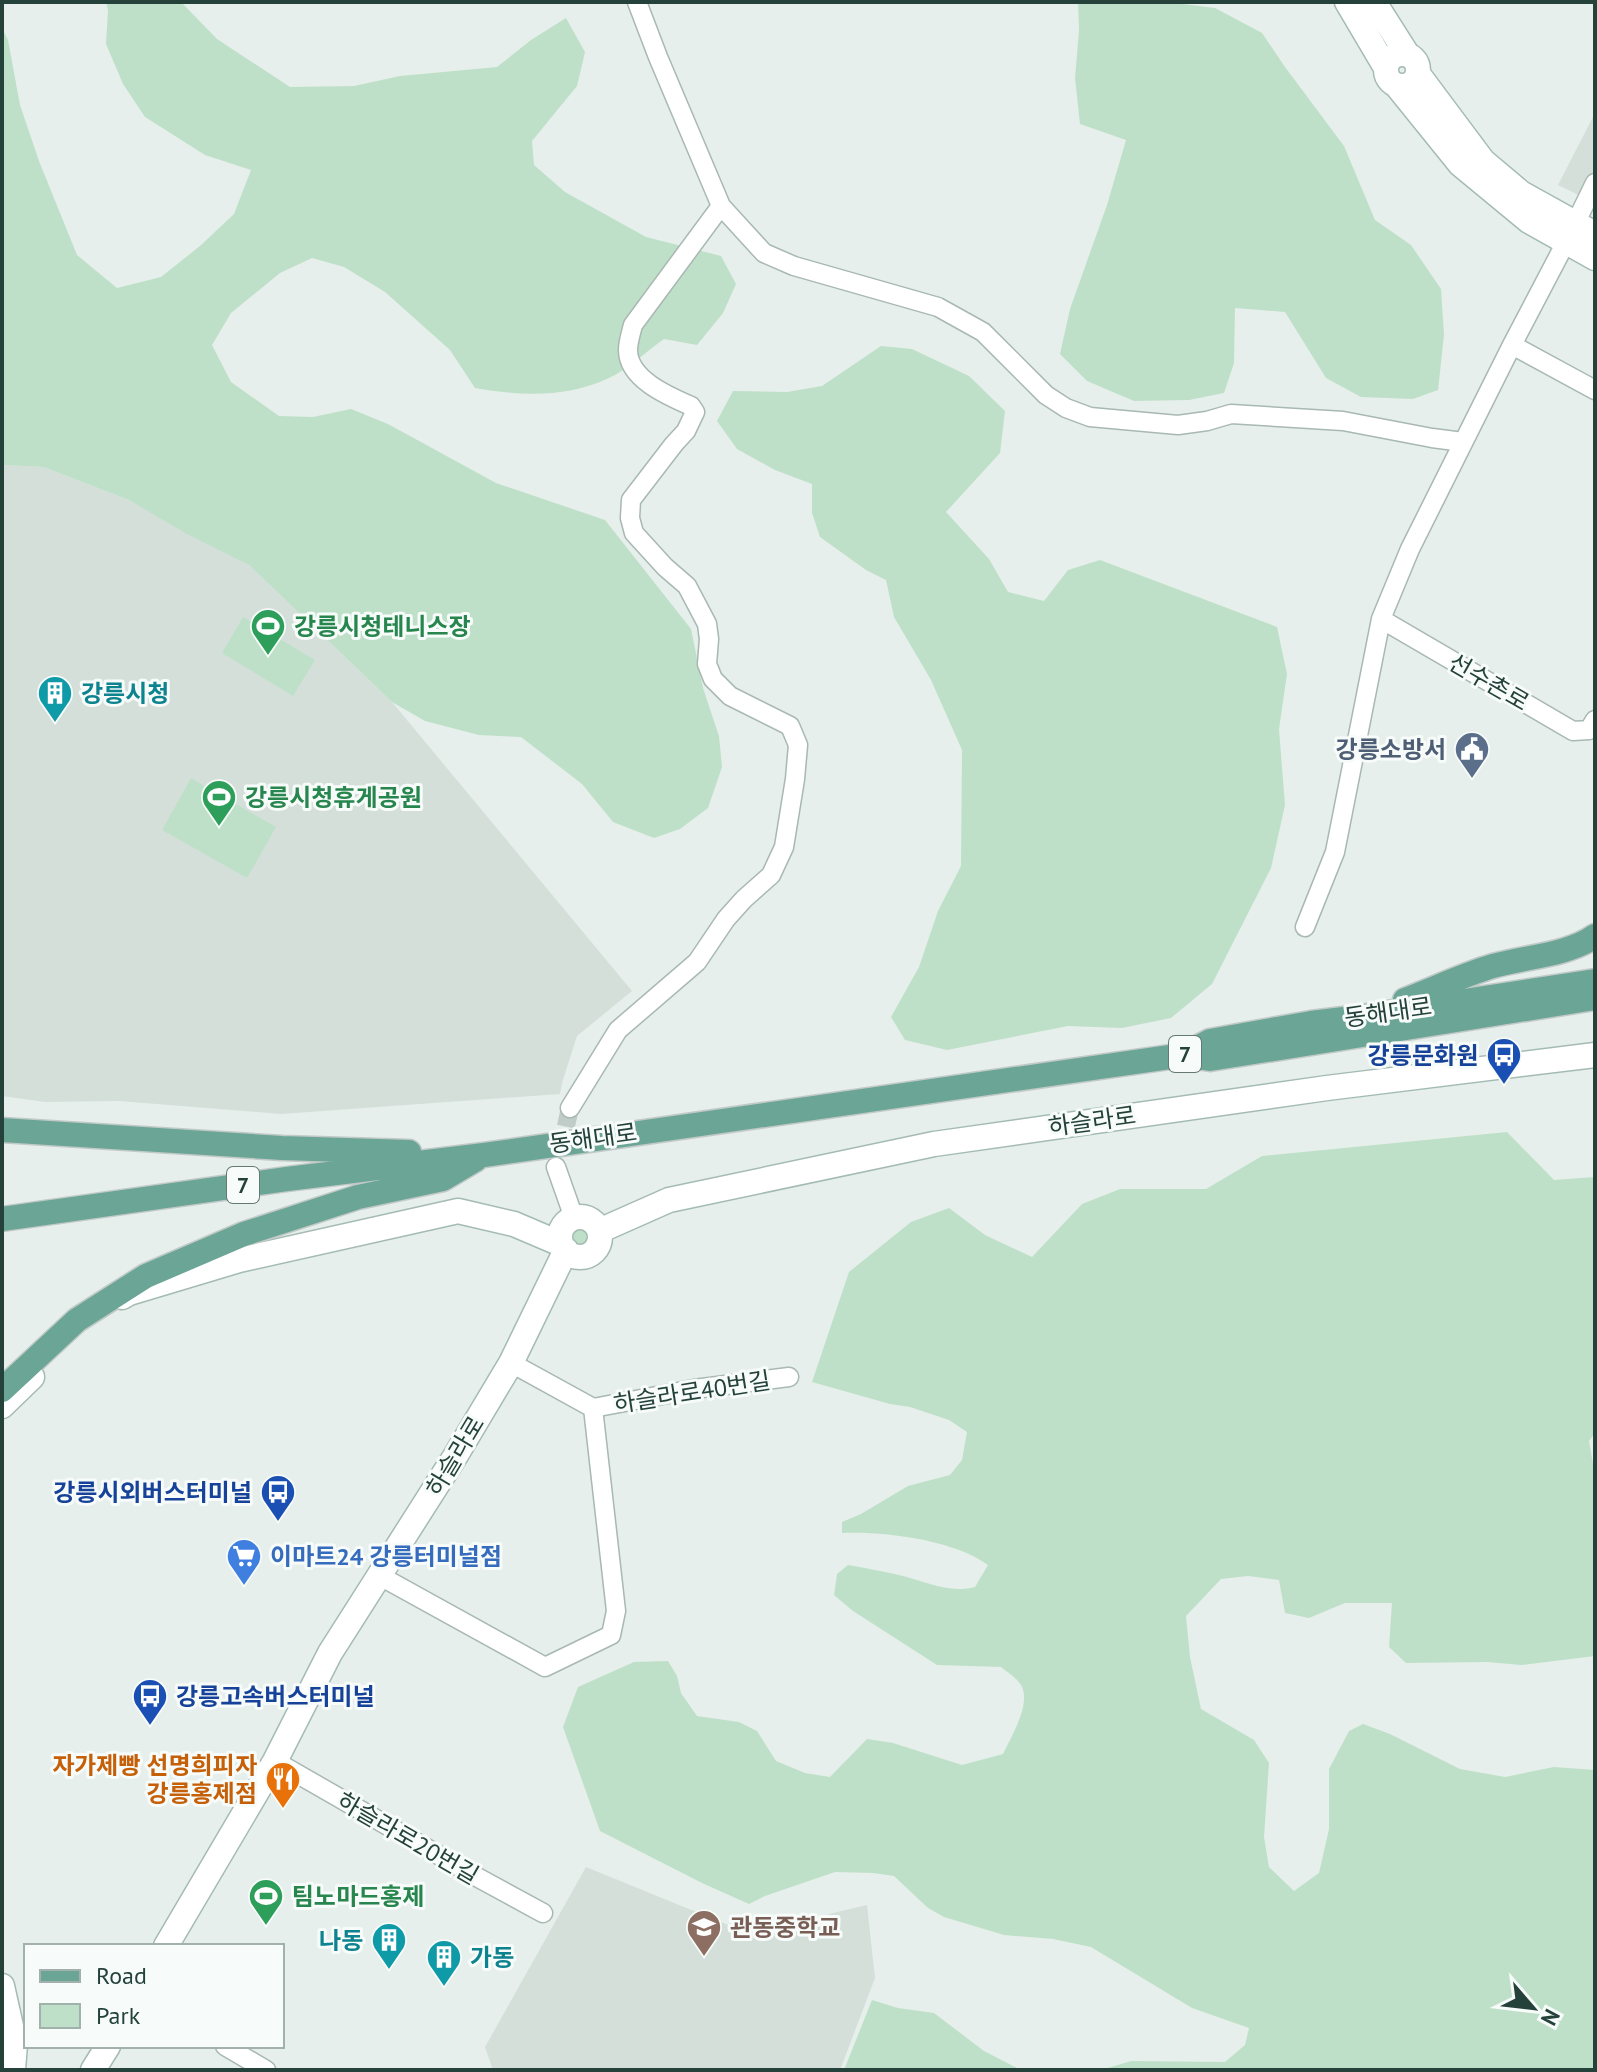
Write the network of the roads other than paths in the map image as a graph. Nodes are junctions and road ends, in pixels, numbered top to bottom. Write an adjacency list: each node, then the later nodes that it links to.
1 (637, 2): 6 (street)
2 (1347, 2): 4 (street)
3 (1374, 2): 4 (street)
4 (1402, 70): 7 (street)
5 (1595, 183): 7 (street)
6 (721, 206): 11 (street); 21 (street)
7 (1579, 234): 8 (street); 9 (street)
8 (1595, 258)
9 (1512, 345): 10 (street); 11 (street)
10 (1595, 390)
11 (1463, 442): 12 (street)
12 (1381, 619): 13 (street, 선수촌로); 14 (street)
13 (1595, 720)
14 (1305, 927)
15 (1595, 936): 18 (main road)
16 (1595, 981): 18 (main road, 동해대로 / 7)
17 (1595, 998): 19 (main road, 동해대로 / 7)
18 (1360, 1017): 19 (main road, 동해대로 / 7)
19 (1184, 1055): 23 (main road, 동해대로 / 7)
20 (1595, 1055): 27 (street, 하슬라로)
21 (570, 1108)
22 (2, 1130): 23 (main road)
23 (484, 1155): 26 (main road, 동해대로 / 7); 30 (main road)
24 (556, 1167): 25 (street)
25 (574, 1218): 27 (street); 28 (street)
26 (2, 1219)
27 (599, 1231): 28 (street)
28 (564, 1247): 29 (street); 31 (street, 하슬라로)
29 (110, 1305): 30 (street); 34 (street)
30 (77, 1320): 33 (main road)
31 (511, 1363): 35 (street, 하슬라로40번길); 36 (street, 하슬라로)
32 (789, 1377): 35 (street, 하슬라로40번길)
33 (2, 1390)
34 (2, 1406)
35 (593, 1408): 36 (street)
36 (380, 1576): 37 (street, 하슬라로)
37 (275, 1761): 38 (street, 하슬라로20번길); 39 (street, 하슬라로)
38 (543, 1913)
39 (167, 1944)
40 (2, 1986): 44 (street)
41 (107, 2048): 45 (street)
42 (227, 2048): 43 (street)
43 (244, 2064): 46 (street)
44 (13, 2070)
45 (93, 2070)
46 (266, 2070)

